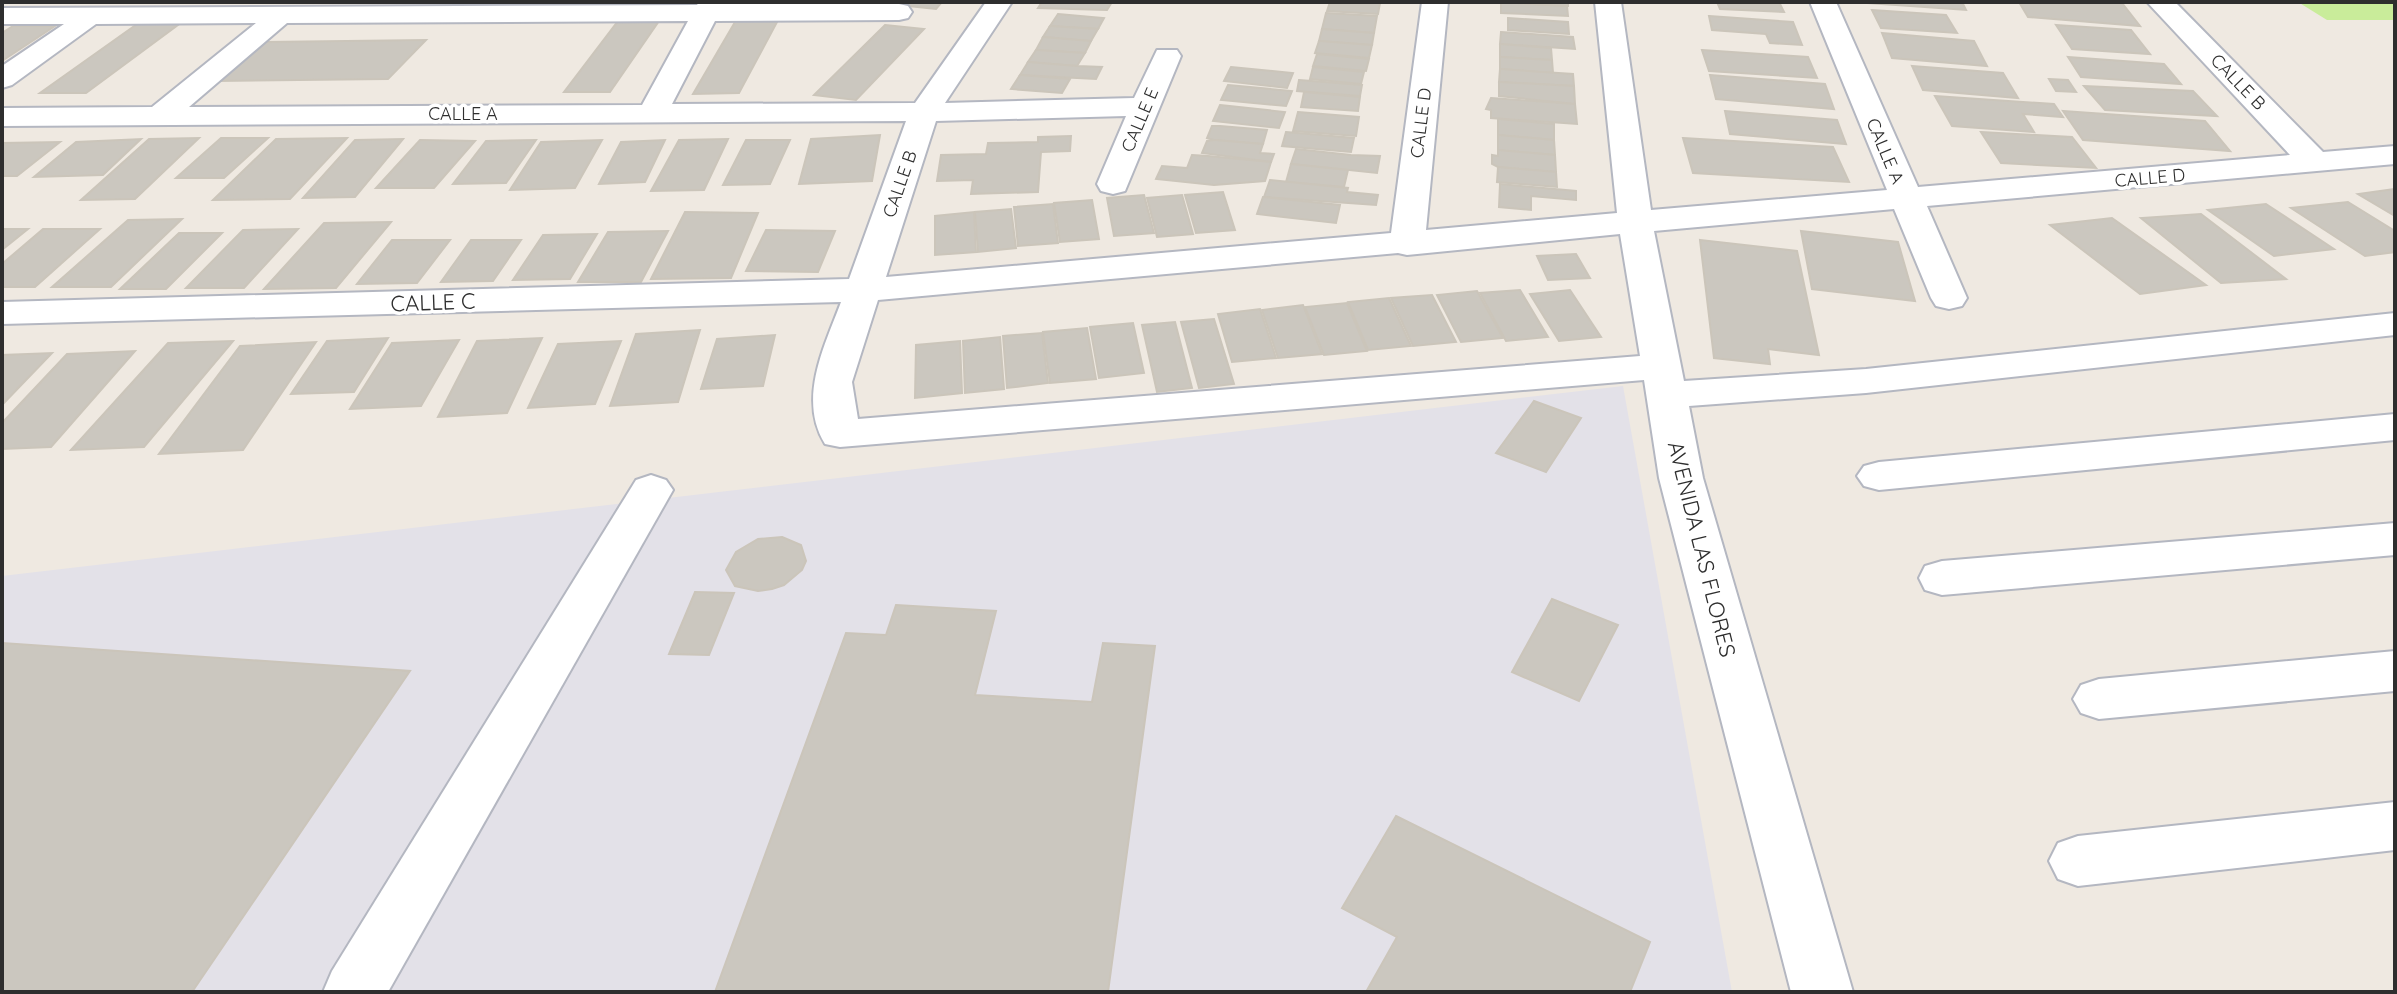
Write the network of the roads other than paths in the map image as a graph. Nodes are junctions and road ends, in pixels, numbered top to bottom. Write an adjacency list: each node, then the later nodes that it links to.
1 (9, 2): 7 (street)
2 (999, 2): 20 (street, CALLE B)
3 (1435, 2): 29 (street, CALLE D)
4 (1608, 2): 28 (street, AVENIDA LAS FLORES)
5 (1823, 2): 27 (street, CALLE A)
6 (2160, 2): 25 (street, CALLE B)
7 (2, 7)
8 (588, 7): 9 (street); 11 (street)
9 (708, 7): 13 (street); 21 (street)
10 (318, 8): 11 (street); 12 (street)
11 (519, 8)
12 (123, 9): 14 (street)
13 (899, 12)
14 (2, 16)
15 (275, 21): 22 (street)
16 (83, 23): 18 (street)
17 (1167, 56): 19 (street, CALLE E)
18 (2, 79)
19 (1145, 107): 20 (street, CALLE A); 26 (street, CALLE E)
20 (924, 112): 21 (street, CALLE A); 30 (street, CALLE B)
21 (652, 113): 22 (street, CALLE A)
22 (160, 116): 23 (street, CALLE A)
23 (2, 117)
24 (2395, 155): 25 (street, CALLE D)
25 (2316, 163): 27 (street, CALLE D)
26 (1113, 184)
27 (1906, 199): 28 (street, CALLE D); 31 (street, CALLE A)
28 (1635, 220): 29 (street, CALLE D); 34 (street, AVENIDA LAS FLORES)
29 (1407, 245): 30 (street, CALLE C)
30 (864, 290): 32 (street, CALLE C); 34 (street, CALLE B)
31 (1949, 298)
32 (2, 313)
33 (2388, 327): 34 (street)
34 (1664, 381): 45 (street, AVENIDA LAS FLORES)
35 (2389, 434): 36 (street)
36 (1879, 476)
37 (651, 490): 44 (street)
38 (2395, 539): 39 (street)
39 (1942, 578)
40 (2395, 671): 41 (street)
41 (2099, 699)
42 (2395, 826): 43 (street)
43 (2078, 861)
44 (354, 992)
45 (1822, 992)

